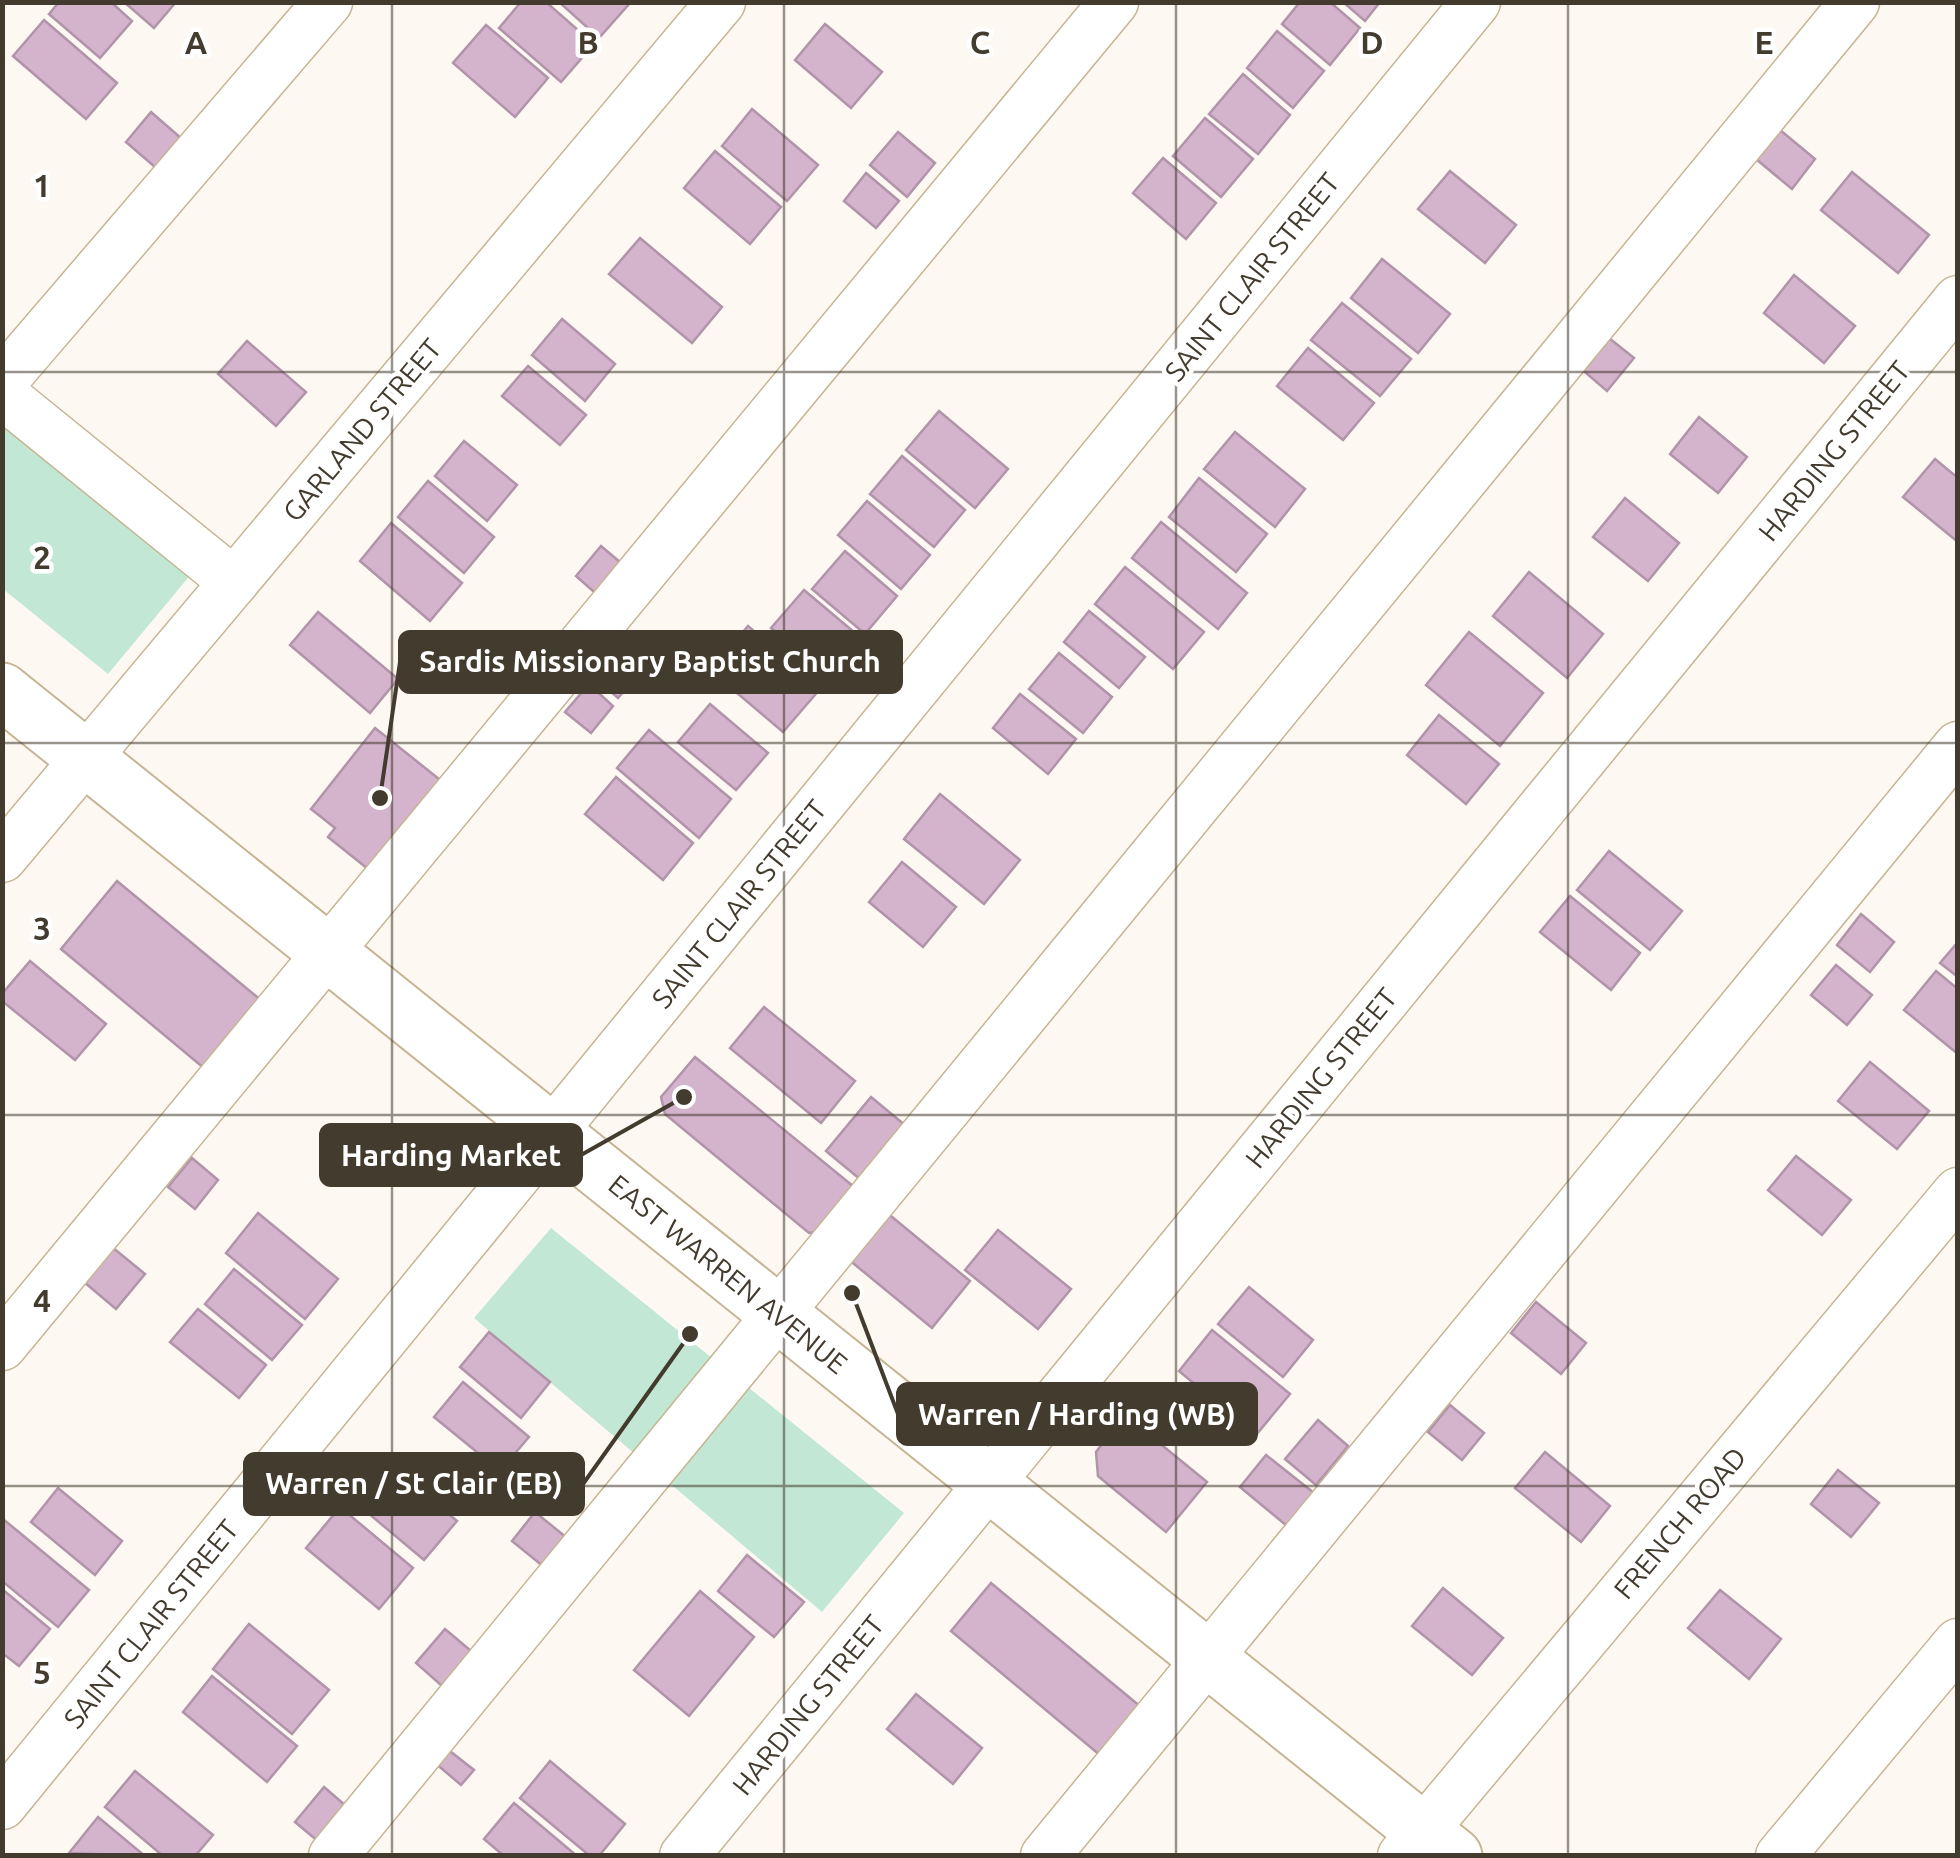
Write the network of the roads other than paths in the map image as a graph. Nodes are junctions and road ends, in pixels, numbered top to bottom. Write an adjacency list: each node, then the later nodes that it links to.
1 (328, 2): 7 (street)
2 (722, 2): 9 (street, GARLAND STREET)
3 (1114, 2): 14 (street)
4 (1476, 2): 15 (street, SAINT CLAIR STREET)
5 (1855, 2): 17 (street)
6 (1958, 300): 19 (street, HARDING STREET)
7 (2, 382)
8 (2, 394): 9 (street)
9 (234, 582): 12 (street, GARLAND STREET)
10 (2, 691): 12 (main road, EAST WARREN AVENUE)
11 (1958, 746): 21 (street)
12 (86, 759): 13 (street, GARLAND STREET); 14 (main road, EAST WARREN AVENUE)
13 (2, 858)
14 (330, 955): 15 (main road, EAST WARREN AVENUE); 18 (street)
15 (552, 1133): 17 (main road, EAST WARREN AVENUE); 22 (street, SAINT CLAIR STREET)
16 (1958, 1192): 23 (street, FRENCH ROAD)
17 (778, 1314): 19 (main road, EAST WARREN AVENUE); 24 (street)
18 (2, 1346)
19 (989, 1483): 21 (main road, EAST WARREN AVENUE); 25 (street, HARDING STREET)
20 (1958, 1643): 27 (street)
21 (1207, 1657): 23 (main road, EAST WARREN AVENUE); 26 (street)
22 (2, 1805)
23 (1426, 1847)
24 (332, 1856)
25 (684, 1856)
26 (1045, 1856)
27 (1780, 1856)

